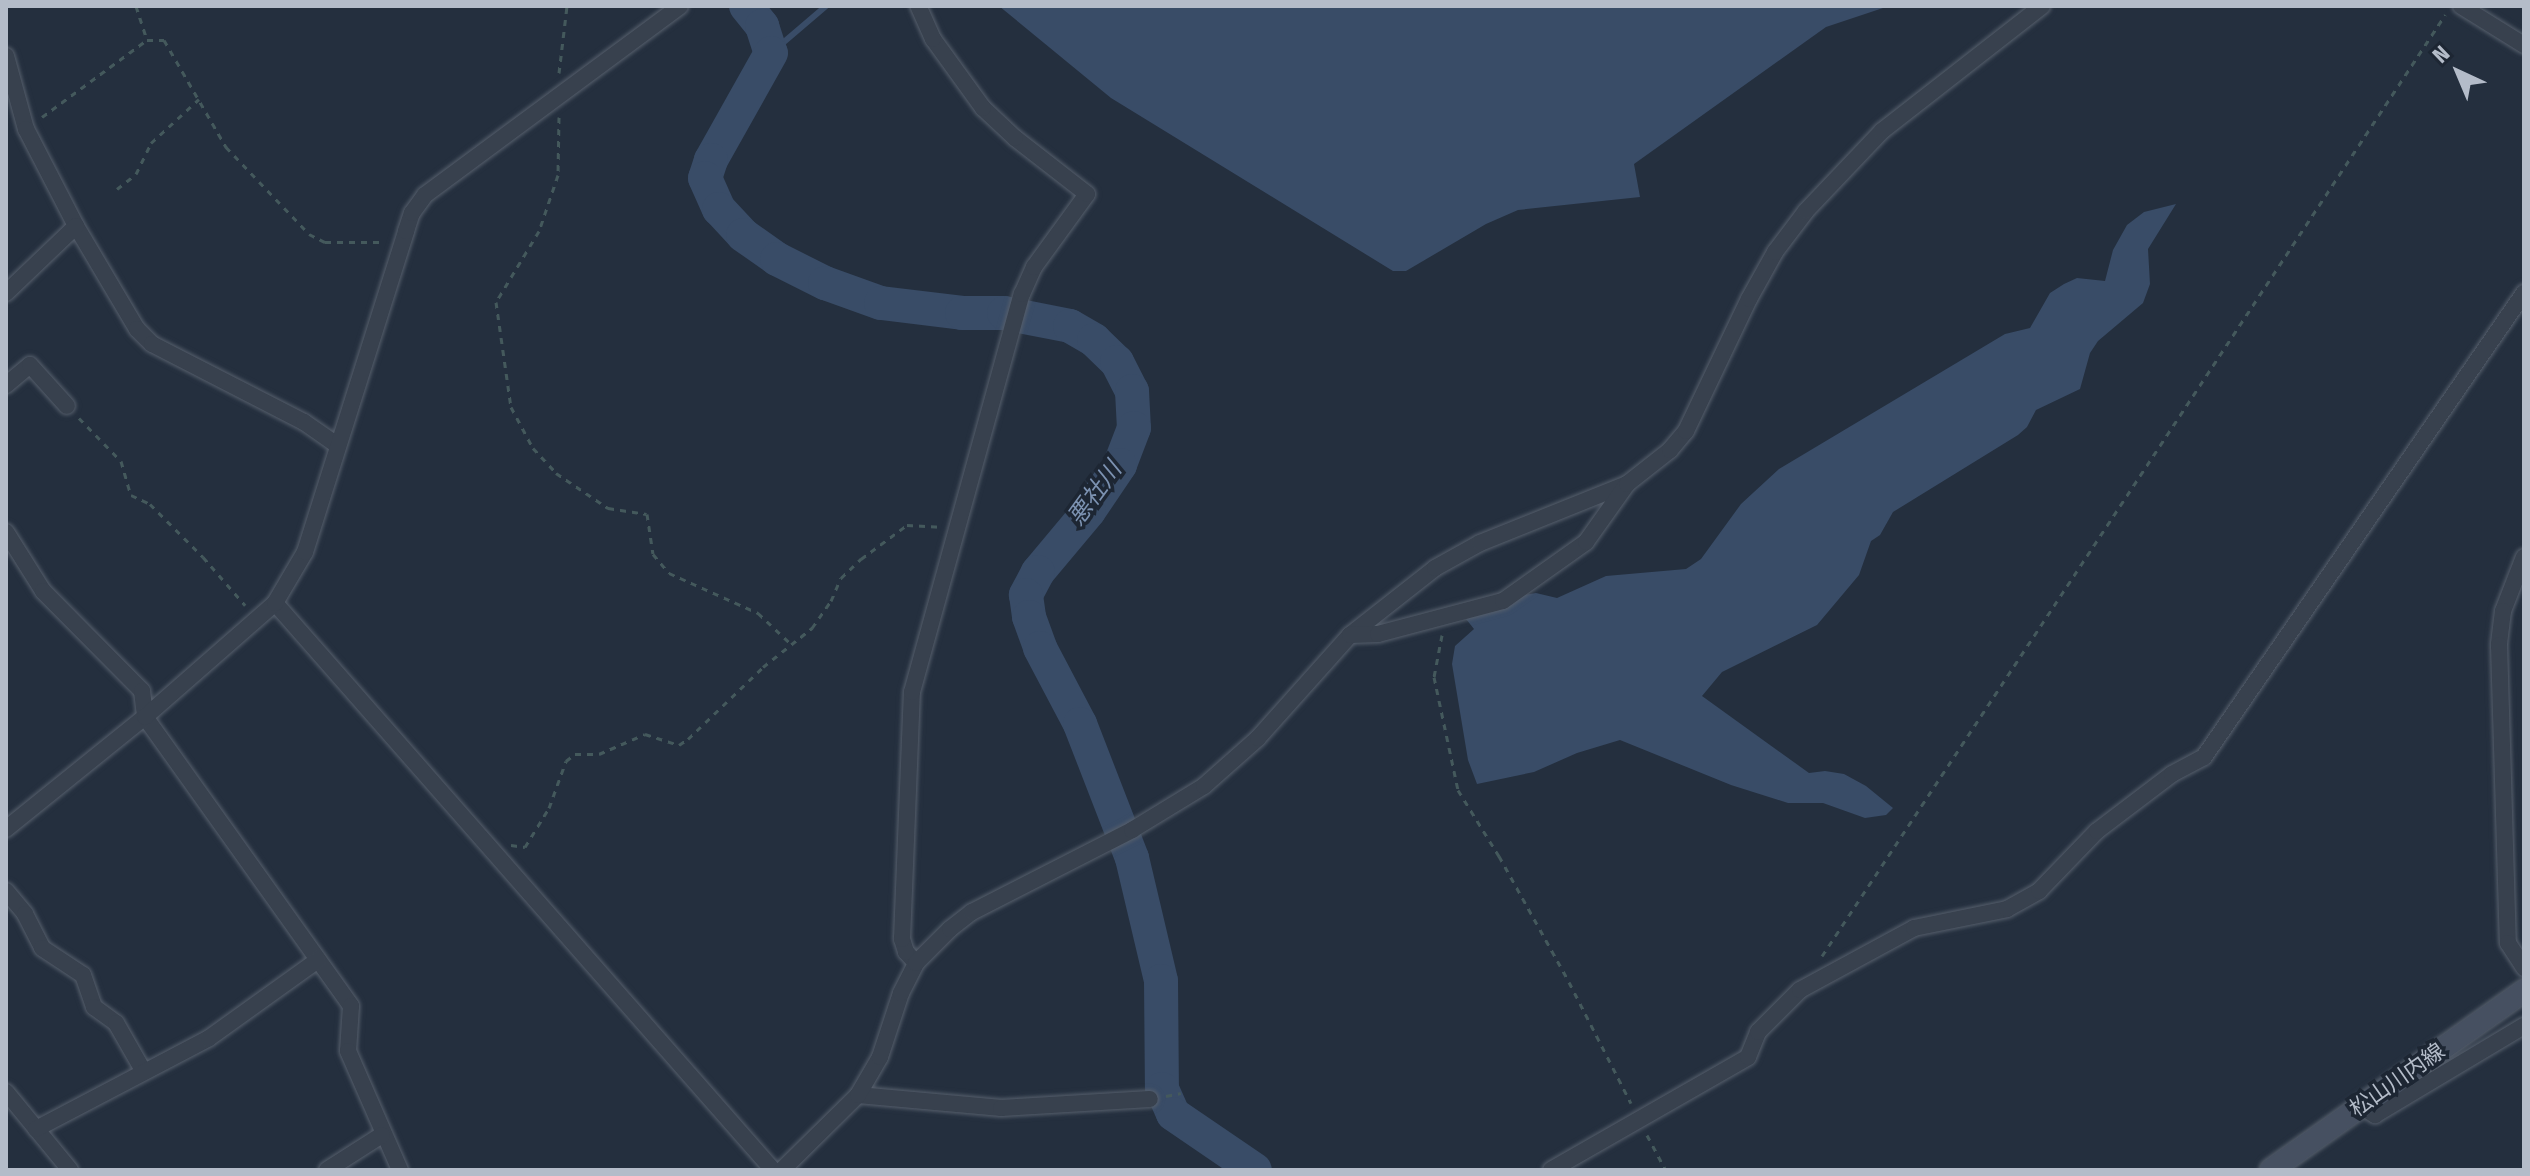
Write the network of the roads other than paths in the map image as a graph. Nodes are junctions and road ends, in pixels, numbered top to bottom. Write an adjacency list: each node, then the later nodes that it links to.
1 (680, 6): 12 (street)
2 (918, 6): 23 (street)
3 (2042, 6): 13 (street)
4 (2461, 6): 5 (street)
5 (2524, 45)
6 (6, 56): 7 (street)
7 (76, 226): 8 (street); 12 (street)
8 (6, 293)
9 (2524, 293): 39 (street)
10 (6, 385): 11 (street)
11 (67, 406)
12 (337, 445): 17 (street)
13 (1627, 484): 18 (street); 18 (street)
14 (6, 532): 15 (street)
15 (10, 553): 19 (street)
16 (2524, 557): 24 (street)
17 (275, 603): 19 (street); 37 (street)
18 (1350, 635): 23 (street)
19 (145, 717): 20 (street); 22 (street)
20 (6, 829)
21 (6, 891): 27 (street)
22 (318, 960): 27 (street); 33 (street)
23 (916, 963): 29 (street)
24 (2524, 968)
25 (2524, 991): 31 (main road, 松山川内線)
26 (2524, 1026): 31 (street)
27 (144, 1072): 32 (street)
28 (6, 1092): 32 (street)
29 (858, 1095): 30 (street); 38 (street)
30 (1150, 1099)
31 (2361, 1106): 40 (main road, 松山川内線)
32 (36, 1129): 34 (street)
33 (382, 1135): 35 (street); 36 (street)
34 (70, 1170)
35 (327, 1170)
36 (400, 1170)
37 (773, 1170)
38 (782, 1170)
39 (1551, 1170)
40 (2271, 1170)

